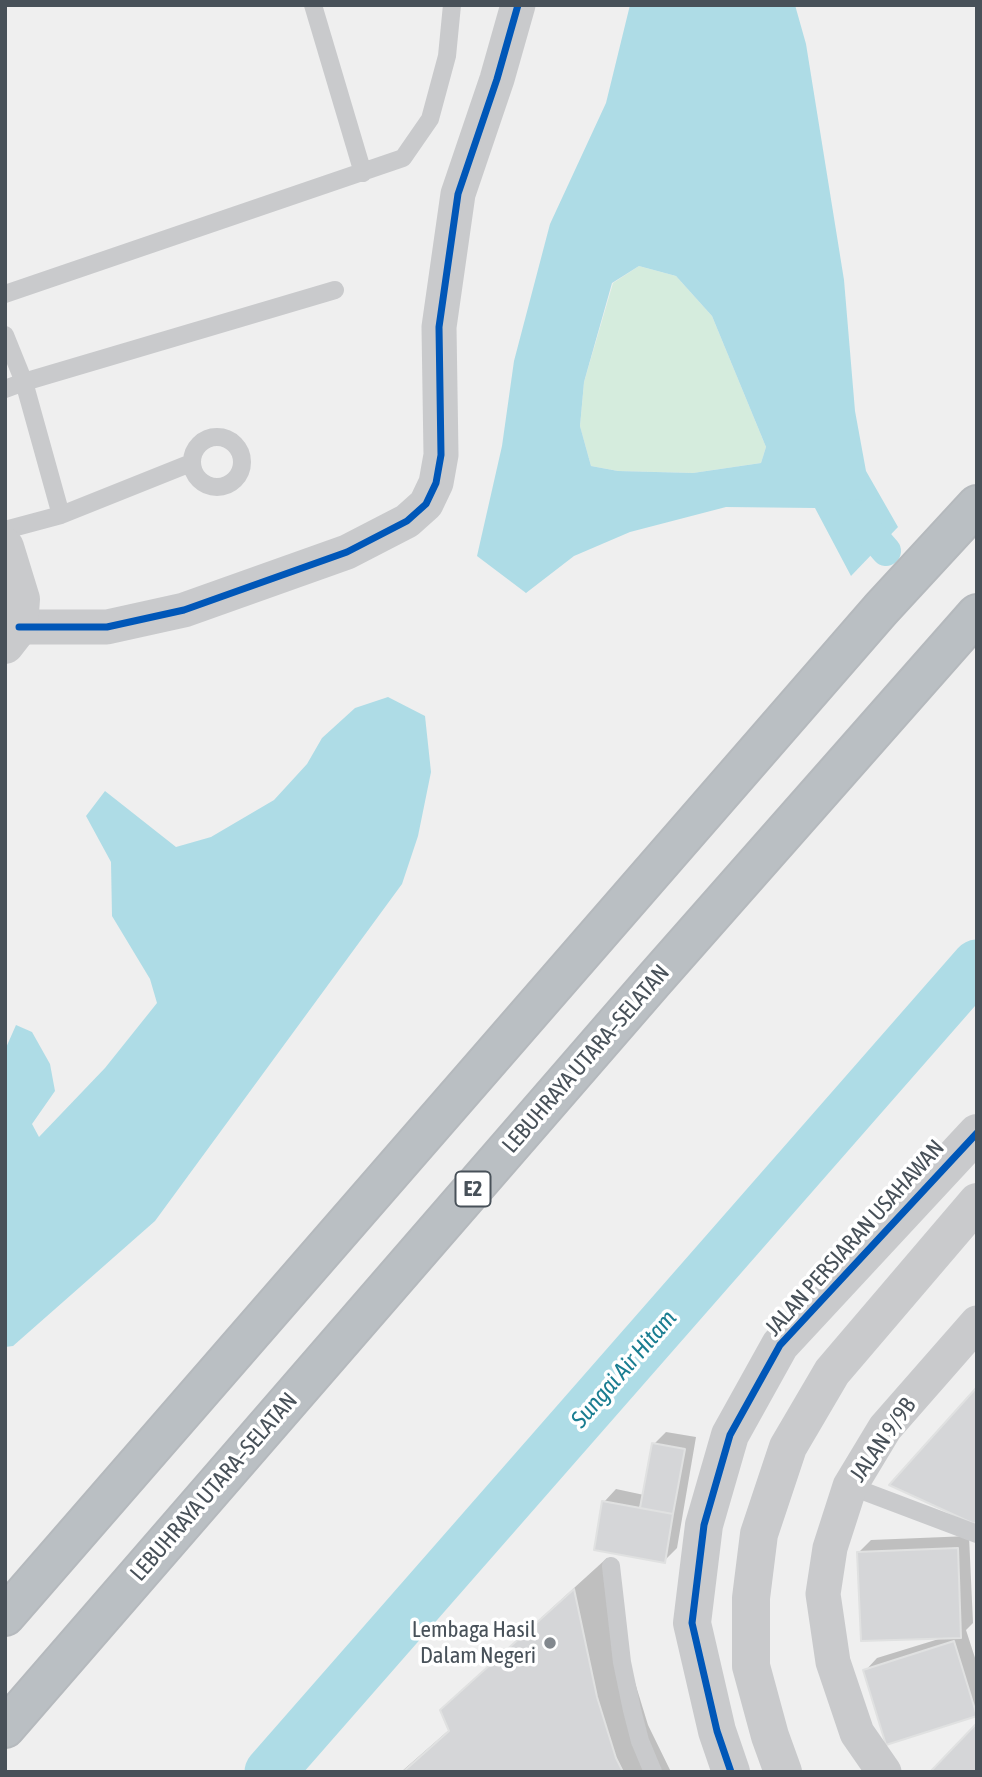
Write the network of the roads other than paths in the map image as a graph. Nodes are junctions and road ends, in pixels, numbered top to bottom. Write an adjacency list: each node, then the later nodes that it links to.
1 (313, 5): 4 (lane)
2 (452, 5): 4 (lane)
3 (518, 5): 16 (street)
4 (363, 173): 6 (lane)
5 (335, 290): 8 (lane)
6 (5, 294)
7 (5, 335): 8 (lane)
8 (24, 382): 9 (lane); 12 (lane)
9 (5, 388)
10 (191, 463): 12 (lane)
11 (977, 505): 23 (highway)
12 (61, 515): 13 (lane)
13 (5, 530)
14 (5, 547): 16 (street)
15 (977, 614): 24 (highway, LEBUHRAYA UTARA–SELATAN / E2)
16 (15, 624)
17 (977, 1133): 26 (street, JALAN PERSIARAN USAHAWAN)
18 (977, 1202): 27 (street)
19 (977, 1323): 20 (street, JALAN 9/9B)
20 (850, 1486): 21 (lane); 28 (street, JALAN 9/9B)
21 (977, 1534)
22 (611, 1566): 25 (lane)
23 (5, 1616)
24 (5, 1728)
25 (653, 1772)
26 (731, 1772)
27 (783, 1772)
28 (884, 1772)

